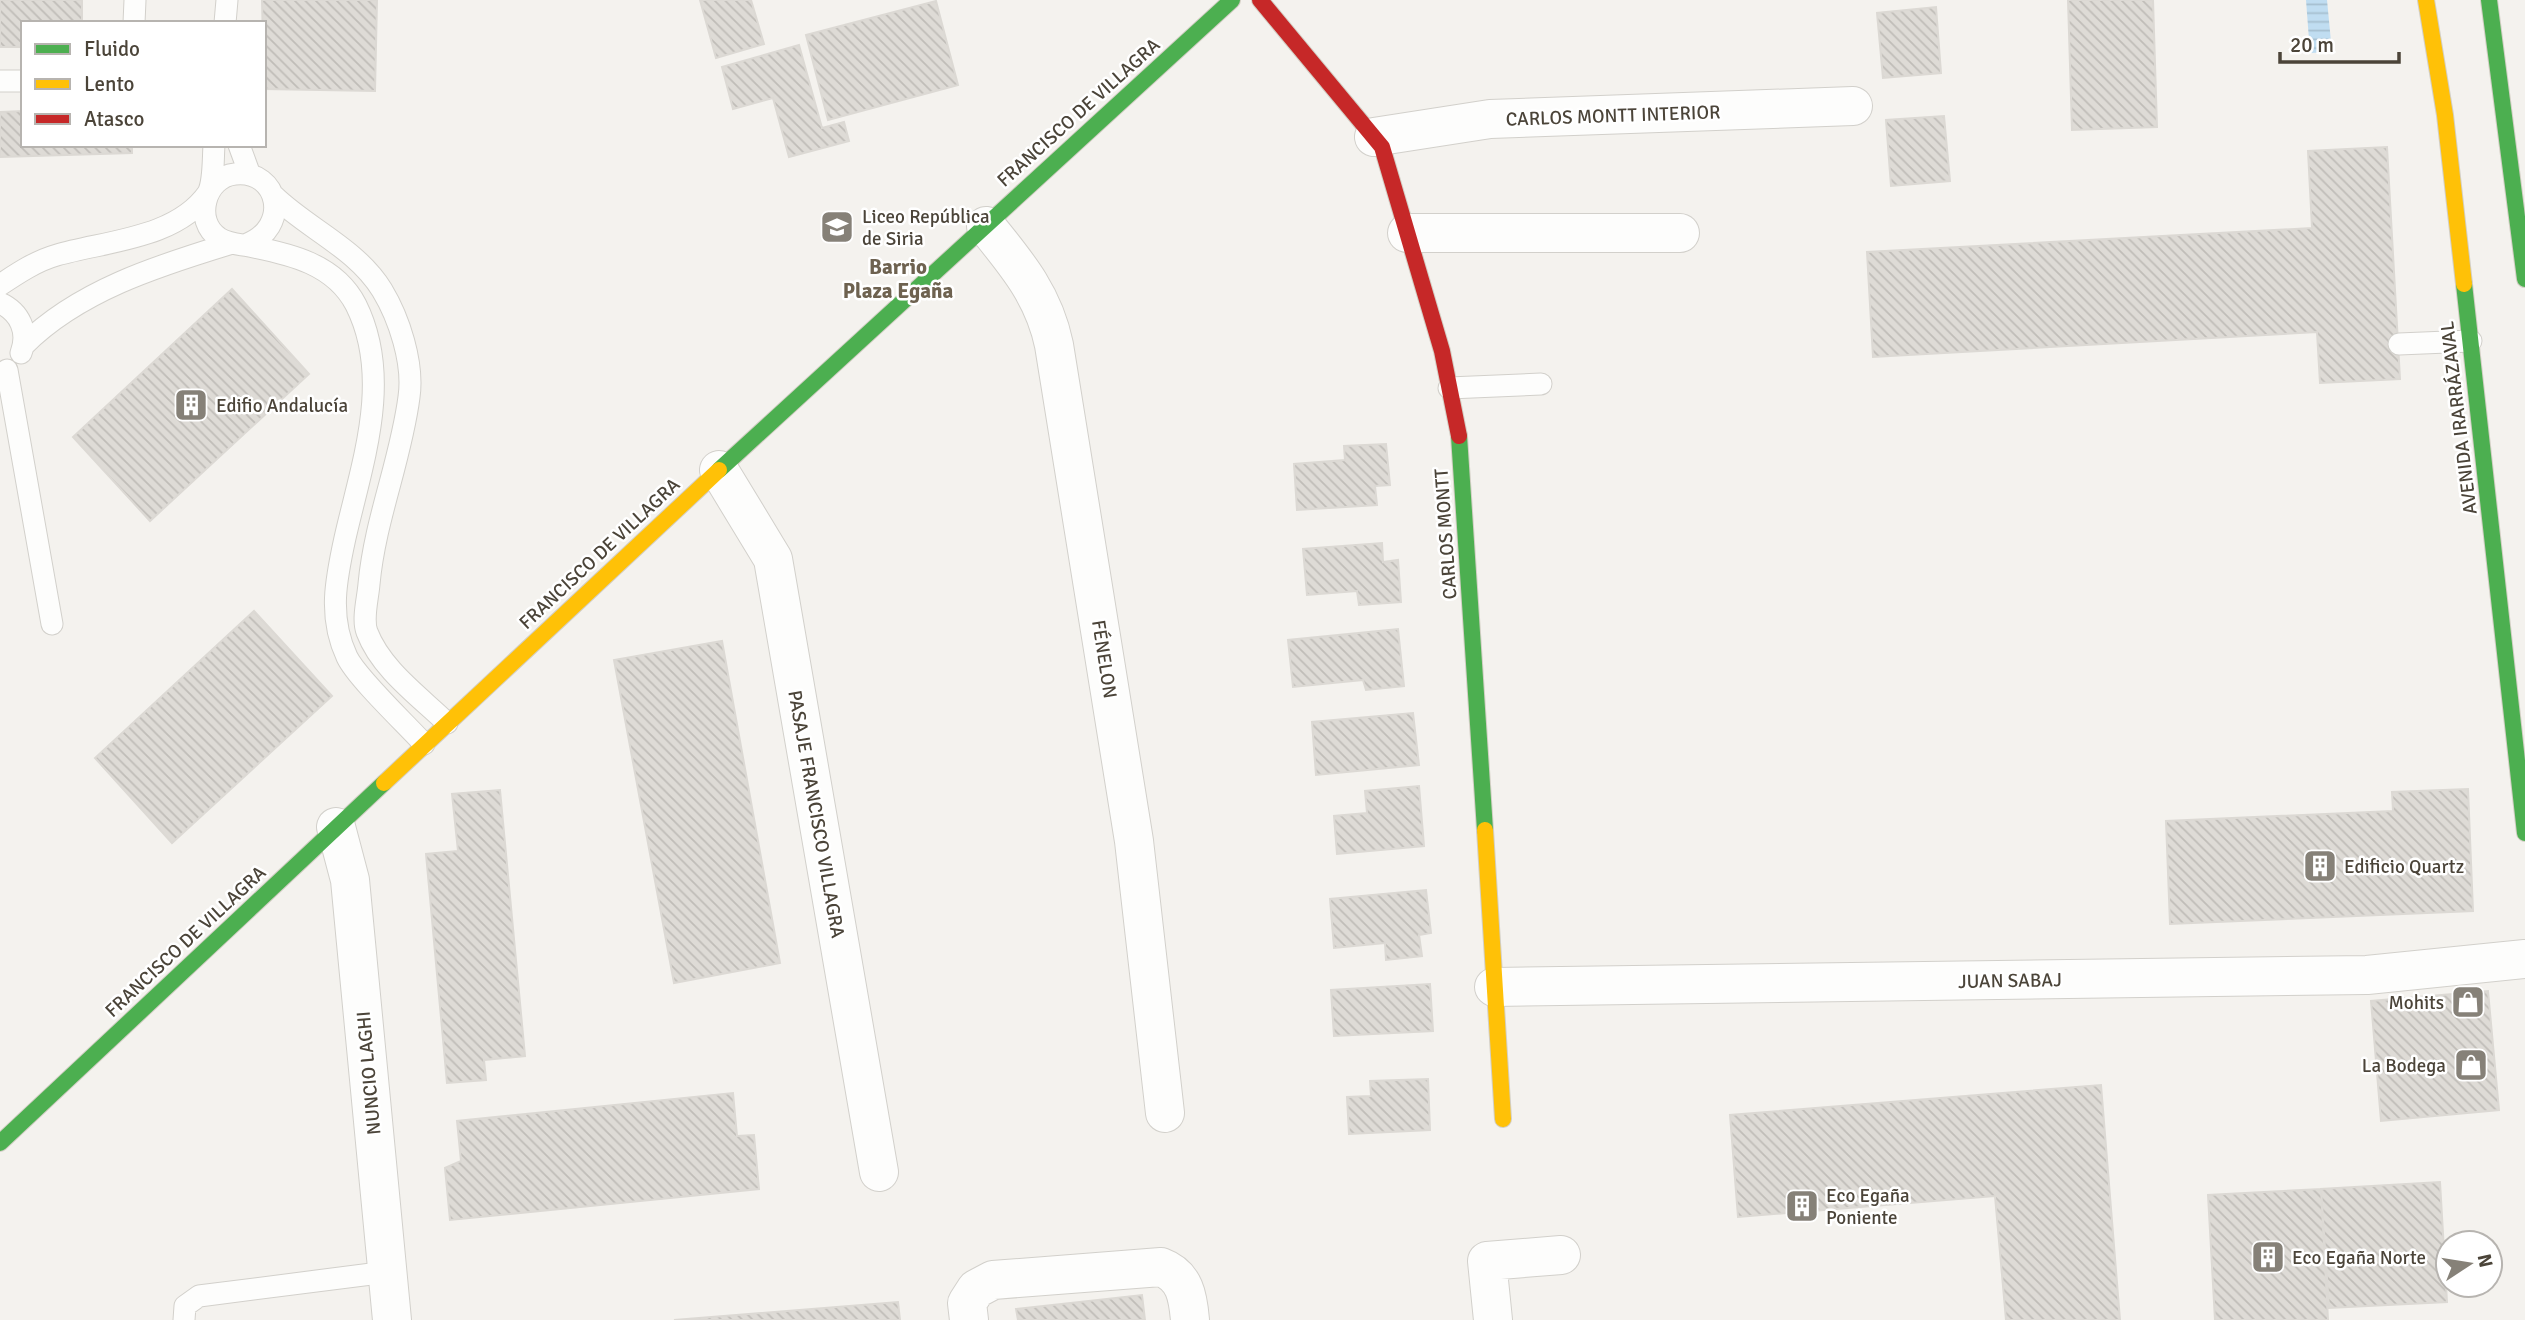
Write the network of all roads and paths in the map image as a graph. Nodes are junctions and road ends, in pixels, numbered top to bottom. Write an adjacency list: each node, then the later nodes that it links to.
1 (135, 0): 7 (lane)
2 (227, 0): 8 (lane)
3 (1232, 0): 17 (street, FRANCISCO DE VILLAGRA)
4 (1260, 0): 10 (street, CARLOS MONTT)
5 (2426, 0): 24 (street, AVENIDA IRARRÁZAVAL)
6 (2488, 0): 16 (street)
7 (134, 21)
8 (225, 21)
9 (1853, 106): 10 (street, CARLOS MONTT INTERIOR)
10 (1374, 137): 18 (street, CARLOS MONTT)
11 (214, 147): 14 (lane)
12 (240, 147): 13 (lane)
13 (250, 175): 14 (lane); 15 (lane)
14 (209, 191): 20 (lane); 22 (lane)
15 (274, 196): 20 (lane); 32 (lane)
16 (2522, 220): 21 (street)
17 (986, 226): 30 (street, FRANCISCO DE VILLAGRA); 38 (street, FÉNELON)
18 (1407, 233): 19 (street); 29 (street, CARLOS MONTT)
19 (1680, 233)
20 (237, 244): 26 (lane); 33 (lane)
21 (2525, 279)
22 (0, 285)
23 (0, 303): 26 (lane)
24 (2471, 341): 25 (lane); 35 (street, AVENIDA IRARRÁZAVAL)
25 (2399, 344)
26 (24, 345): 27 (lane)
27 (4, 371): 31 (lane)
28 (1541, 384): 29 (lane)
29 (1449, 387): 37 (street, CARLOS MONTT)
30 (719, 470): 32 (street, FRANCISCO DE VILLAGRA); 41 (street, PASAJE FRANCISCO VILLAGRA)
31 (52, 624)
32 (447, 723): 33 (street, FRANCISCO DE VILLAGRA)
33 (424, 744): 34 (street, FRANCISCO DE VILLAGRA)
34 (336, 828): 40 (street, FRANCISCO DE VILLAGRA); 43 (street, NUNCIO LAGHI)
35 (2525, 833)
36 (2525, 959): 37 (street, JUAN SABAJ)
37 (1494, 986): 39 (street, CARLOS MONTT)
38 (1165, 1113)
39 (1503, 1119)
40 (0, 1143)
41 (879, 1172)
42 (1561, 1255): 48 (street)
43 (387, 1272): 44 (lane); 45 (street, NUNCIO LAGHI)
44 (184, 1320)
45 (391, 1320)
46 (969, 1320): 47 (street)
47 (1190, 1320)
48 (1493, 1320)

